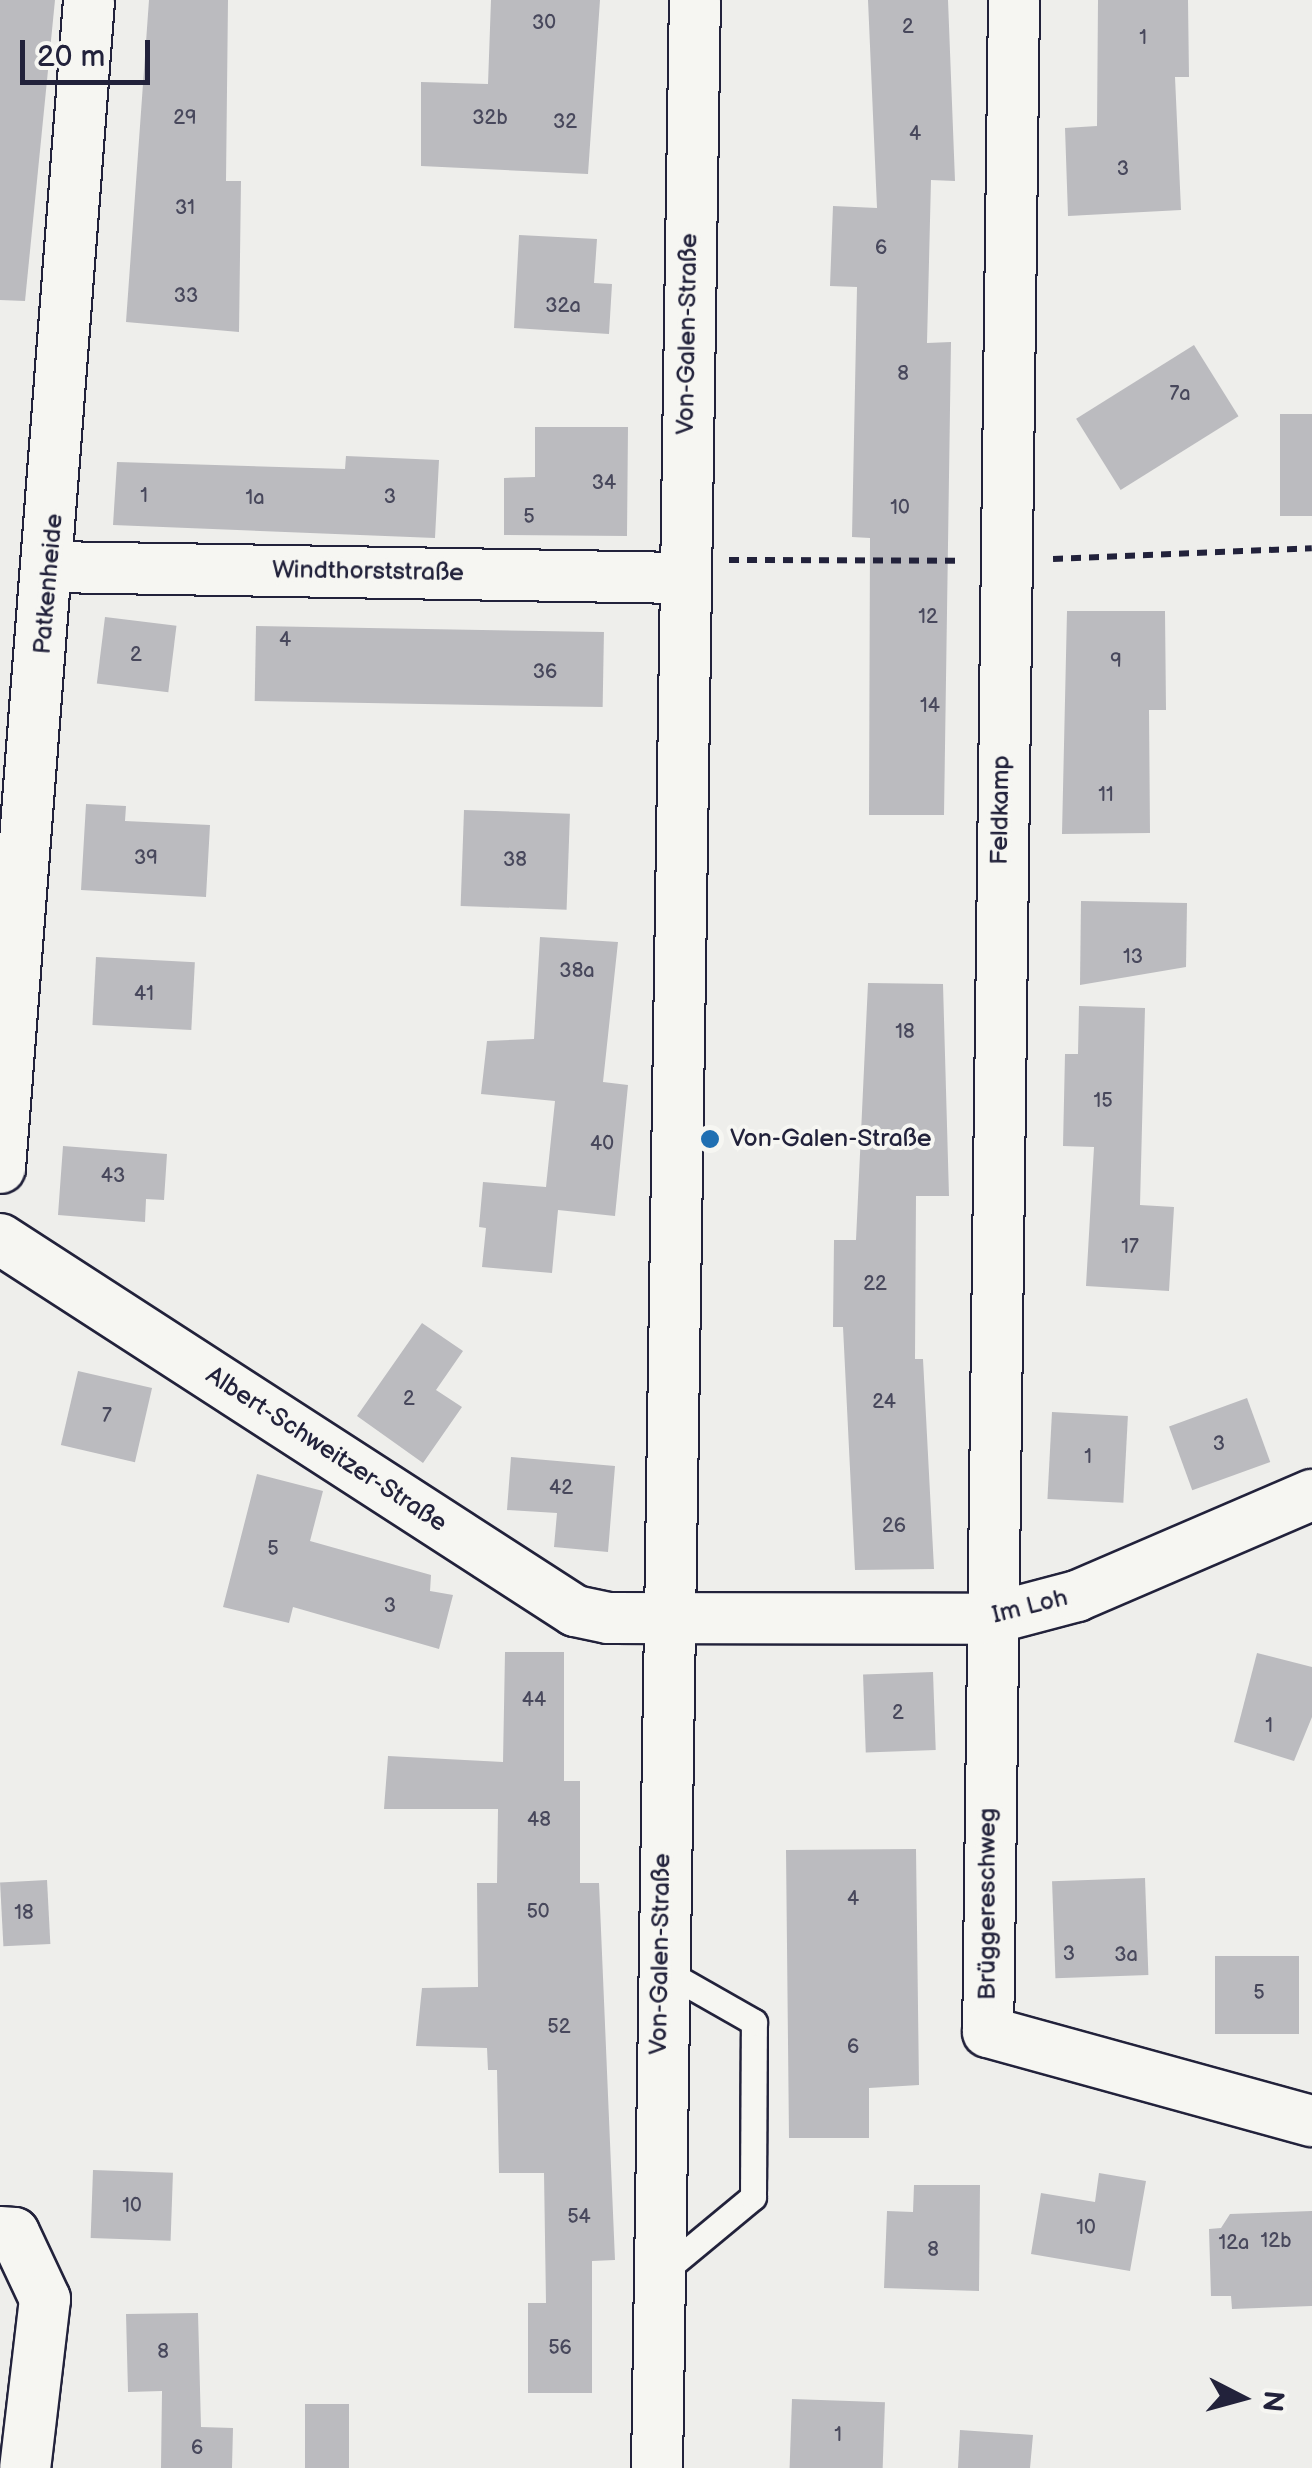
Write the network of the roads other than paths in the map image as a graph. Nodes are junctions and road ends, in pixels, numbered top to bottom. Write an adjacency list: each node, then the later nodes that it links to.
1 (88, 0): 4 (street, Patkenheide)
2 (694, 0): 5 (street, Von-Galen-Straße)
3 (1014, 0): 11 (street, Feldkamp)
4 (52, 567): 5 (street, Windthorststraße); 6 (street, Patkenheide)
5 (684, 578): 10 (street, Von-Galen-Straße)
6 (16, 778): 7 (street, Patkenheide)
7 (0, 1168)
8 (0, 1239): 10 (street, Albert-Schweitzer-Straße)
9 (1312, 1495): 11 (street, Im Loh)
10 (666, 1618): 11 (street, Im Loh); 12 (street, Von-Galen-Straße)
11 (990, 1619): 13 (street, Brüggereschweg)
12 (660, 1968): 15 (street, Von-Galen-Straße); 15 (lane)
13 (1312, 2121)
14 (0, 2232): 16 (street)
15 (659, 2275): 17 (street, Von-Galen-Straße)
16 (25, 2468)
17 (658, 2468)

